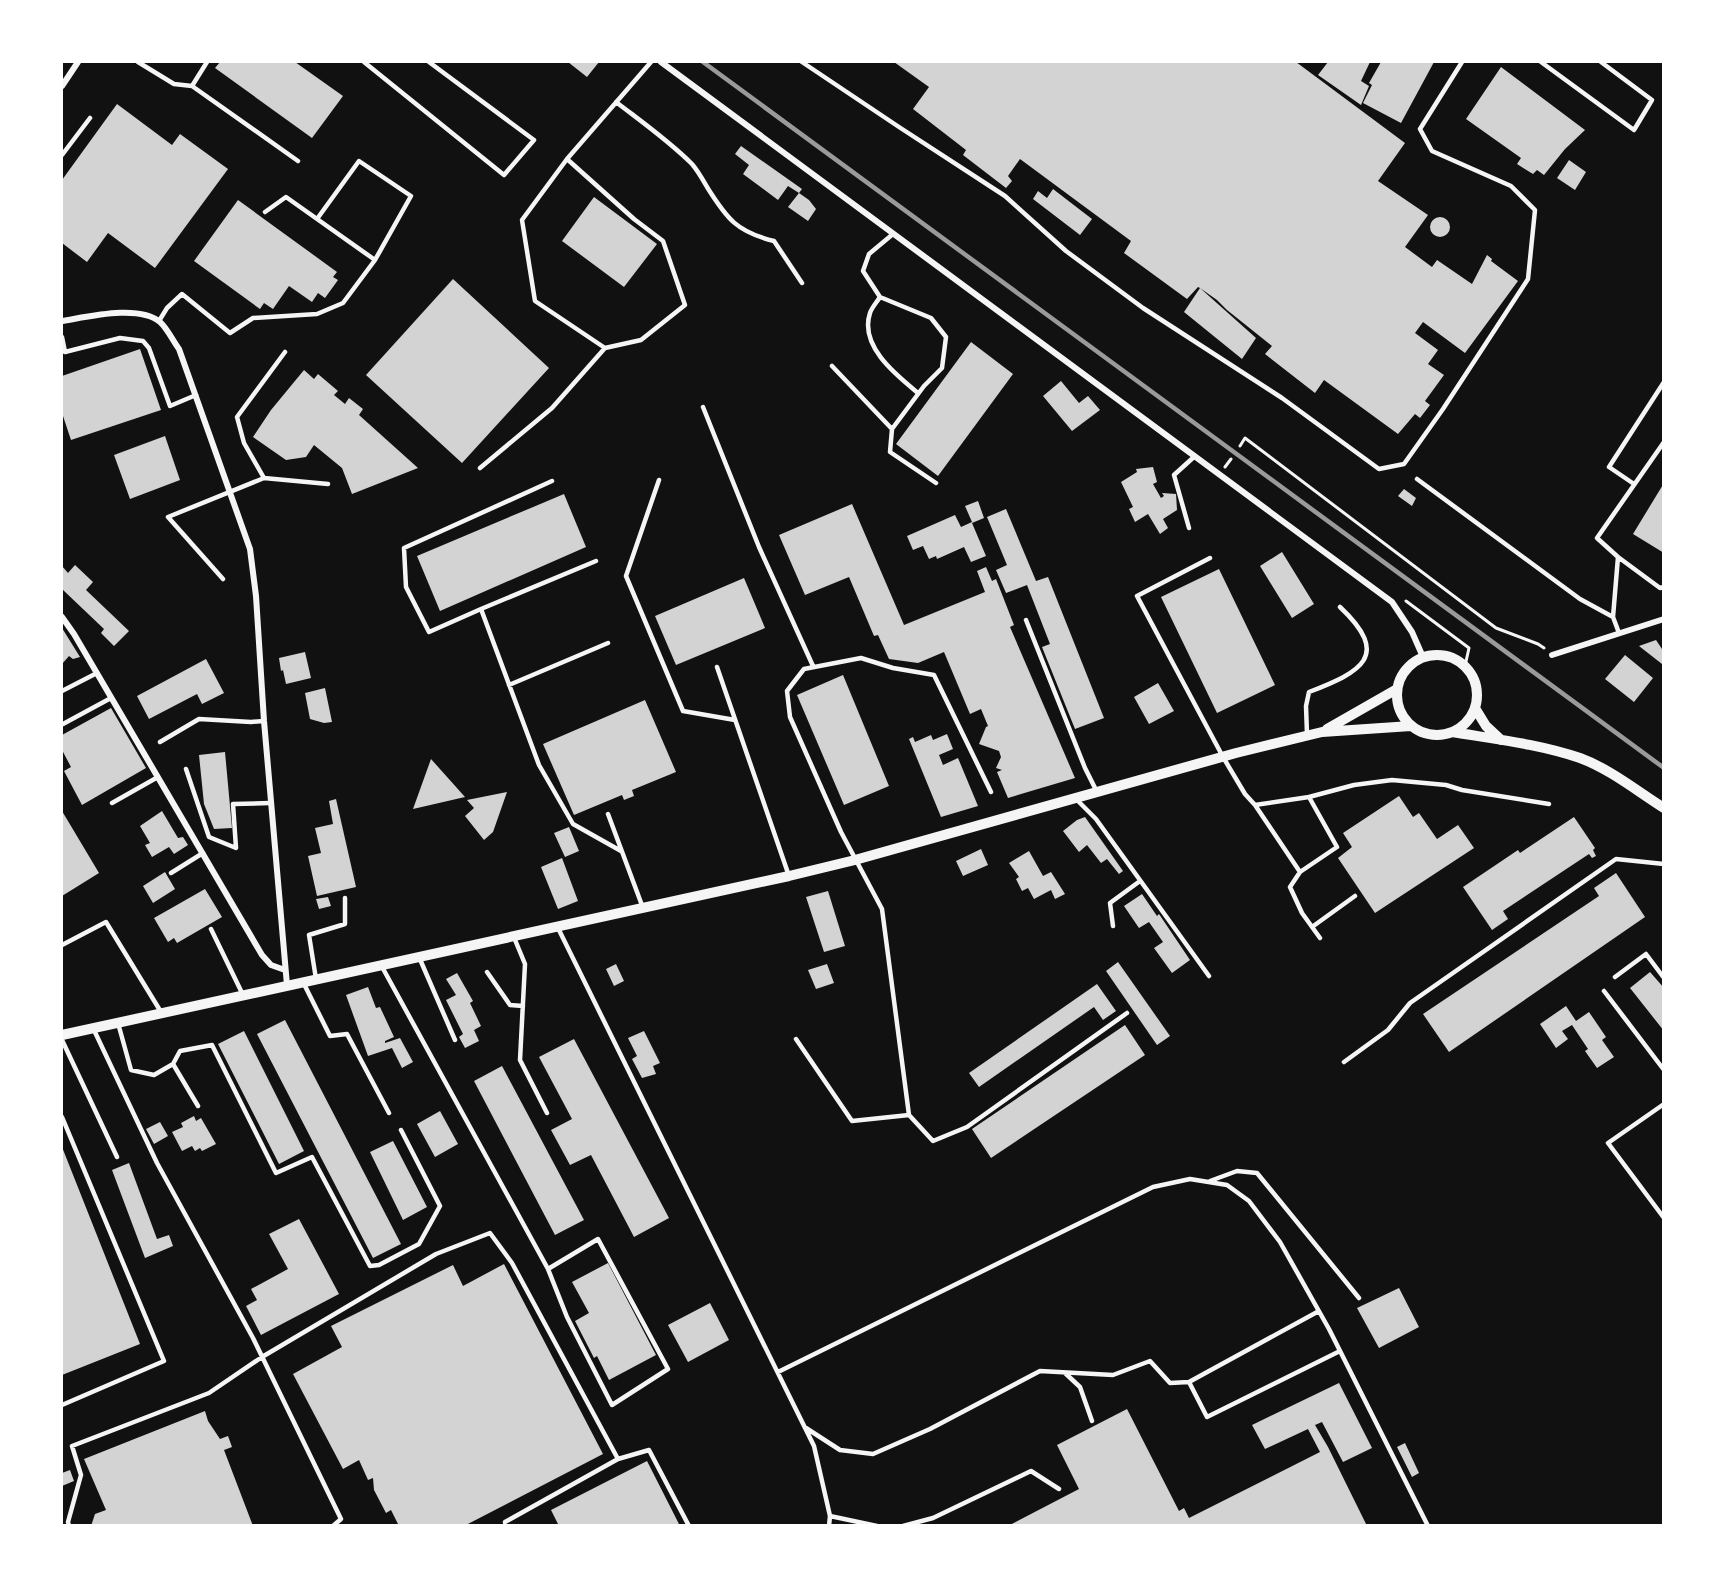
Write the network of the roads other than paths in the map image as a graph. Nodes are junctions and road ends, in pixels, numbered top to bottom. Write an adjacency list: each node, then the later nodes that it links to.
1 (78, 62): 12 (street)
2 (138, 62): 13 (lane)
3 (207, 62): 13 (lane)
4 (364, 62): 5 (lane)
5 (429, 62)
6 (651, 62): 14 (lane)
7 (661, 62): 21 (street)
8 (802, 62): 9 (lane)
9 (1462, 62)
10 (1541, 62): 11 (lane)
11 (1601, 62)
12 (62, 86)
13 (192, 86): 18 (lane)
14 (616, 102): 17 (lane); 23 (lane)
15 (90, 118): 16 (lane)
16 (62, 155)
17 (567, 159): 28 (lane); 28 (lane)
18 (298, 161)
19 (265, 212): 20 (lane)
20 (317, 219): 22 (lane); 22 (lane)
21 (893, 234): 24 (lane); 38 (street)
22 (375, 260): 26 (lane)
23 (802, 283)
24 (880, 297): 33 (lane); 33 (lane)
25 (62, 321): 26 (street)
26 (159, 321): 34 (street)
27 (62, 337): 29 (lane)
28 (605, 348): 39 (lane)
29 (63, 352): 34 (lane)
30 (285, 352): 40 (lane)
31 (832, 366): 36 (lane)
32 (1664, 382): 46 (lane)
33 (918, 393): 36 (lane)
34 (196, 395): 47 (street)
35 (703, 406): 64 (lane)
36 (892, 429): 44 (lane)
37 (1664, 442): 46 (lane)
38 (1195, 456): 48 (lane); 63 (street)
39 (480, 468)
40 (264, 478): 45 (lane); 47 (lane)
41 (1417, 479): 57 (lane)
42 (659, 480): 72 (lane)
43 (552, 481): 55 (lane)
44 (936, 483)
45 (328, 484)
46 (1634, 484): 49 (lane)
47 (231, 492): 52 (lane); 73 (street)
48 (1189, 528)
49 (1618, 556): 53 (lane); 57 (lane)
50 (1210, 558): 81 (lane)
51 (596, 561): 55 (lane)
52 (223, 579)
53 (1664, 587)
54 (1340, 607): 78 (lane)
55 (481, 609): 67 (lane)
56 (62, 617): 66 (street)
57 (1613, 617): 60 (lane)
58 (1026, 620): 85 (lane)
59 (1663, 620): 60 (street)
60 (1619, 633): 62 (street)
61 (608, 643): 67 (lane)
62 (1552, 655)
63 (1423, 657): 68 (street); 71 (street)
64 (813, 666): 84 (lane); 96 (lane)
65 (717, 667): 72 (lane)
66 (97, 673): 69 (lane); 70 (street)
67 (509, 685): 94 (lane)
68 (1397, 689): 75 (street); 76 (street)
69 (62, 691)
70 (111, 698): 74 (lane); 83 (street)
71 (1475, 708): 77 (street); 79 (street)
72 (735, 720): 100 (lane)
73 (264, 721): 80 (lane); 89 (street)
74 (63, 724)
75 (1411, 726): 76 (street); 77 (street)
76 (1322, 732): 78 (street)
77 (1452, 732): 79 (street)
78 (1307, 736): 81 (street)
79 (1501, 740): 92 (street)
80 (159, 742)
81 (1222, 757): 85 (street); 91 (lane)
82 (186, 769): 89 (lane)
83 (158, 777): 88 (lane); 95 (street)
84 (990, 792)
85 (1097, 792): 87 (street)
86 (1309, 797): 90 (lane); 91 (lane); 98 (lane)
87 (1076, 798): 96 (street); 101 (lane)
88 (112, 803)
89 (270, 803): 114 (street)
90 (1549, 804)
91 (1255, 805): 98 (lane)
92 (1664, 808)
93 (608, 814): 94 (lane)
94 (621, 851): 104 (lane)
95 (203, 854): 99 (lane); 114 (street)
96 (855, 860): 100 (street); 140 (lane)
97 (1664, 864): 133 (lane)
98 (1300, 872): 107 (lane)
99 (171, 873)
100 (789, 876): 104 (street)
101 (1140, 881): 106 (lane); 116 (lane)
102 (1355, 896): 107 (lane)
103 (345, 898): 119 (lane)
104 (643, 908): 105 (street)
105 (557, 926): 109 (street); 151 (lane)
106 (1113, 926)
107 (1312, 927): 110 (lane)
108 (211, 929): 123 (lane)
109 (513, 935): 112 (street); 124 (lane)
110 (1320, 938)
111 (62, 945): 125 (lane)
112 (419, 956): 113 (street); 132 (lane)
113 (381, 965): 119 (street); 146 (lane)
114 (285, 970): 121 (street)
115 (487, 972): 124 (lane)
116 (1209, 976)
117 (1615, 977): 118 (lane)
118 (1664, 978)
119 (316, 979): 120 (street)
120 (303, 982): 121 (street); 138 (lane)
121 (287, 985): 123 (street)
122 (1604, 992): 135 (lane)
123 (243, 995): 125 (street)
124 (523, 1006): 139 (lane)
125 (162, 1013): 127 (street)
126 (1128, 1013): 140 (lane)
127 (118, 1023): 128 (street); 134 (lane)
128 (93, 1028): 129 (street); 150 (lane)
129 (62, 1035)
130 (796, 1039): 140 (lane)
131 (62, 1040): 143 (lane)
132 (455, 1040)
133 (1344, 1062)
134 (173, 1064): 137 (lane); 142 (lane)
135 (1664, 1070)
136 (1664, 1104): 145 (lane)
137 (198, 1106)
138 (389, 1113)
139 (547, 1113)
140 (909, 1115)
141 (62, 1117): 154 (lane)
142 (401, 1130)
143 (117, 1157)
144 (1207, 1182): 147 (lane); 148 (lane); 151 (lane)
145 (1664, 1218)
146 (548, 1269): 146 (lane)
147 (1359, 1298)
148 (1319, 1311): 149 (lane); 153 (lane)
149 (1340, 1351): 153 (lane); 167 (lane)
150 (262, 1357): 157 (lane); 160 (lane); 161 (lane)
151 (778, 1372): 156 (lane)
152 (1065, 1373): 153 (lane); 155 (lane); 156 (lane)
153 (1189, 1382)
154 (62, 1405)
155 (1092, 1420)
156 (806, 1428): 159 (lane)
157 (618, 1459): 162 (lane); 163 (lane)
158 (1059, 1490): 166 (lane)
159 (830, 1516): 164 (lane); 165 (lane)
160 (69, 1526)
161 (333, 1526)
162 (506, 1526)
163 (689, 1526)
164 (829, 1526)
165 (877, 1526)
166 (903, 1526)
167 (1428, 1526)

